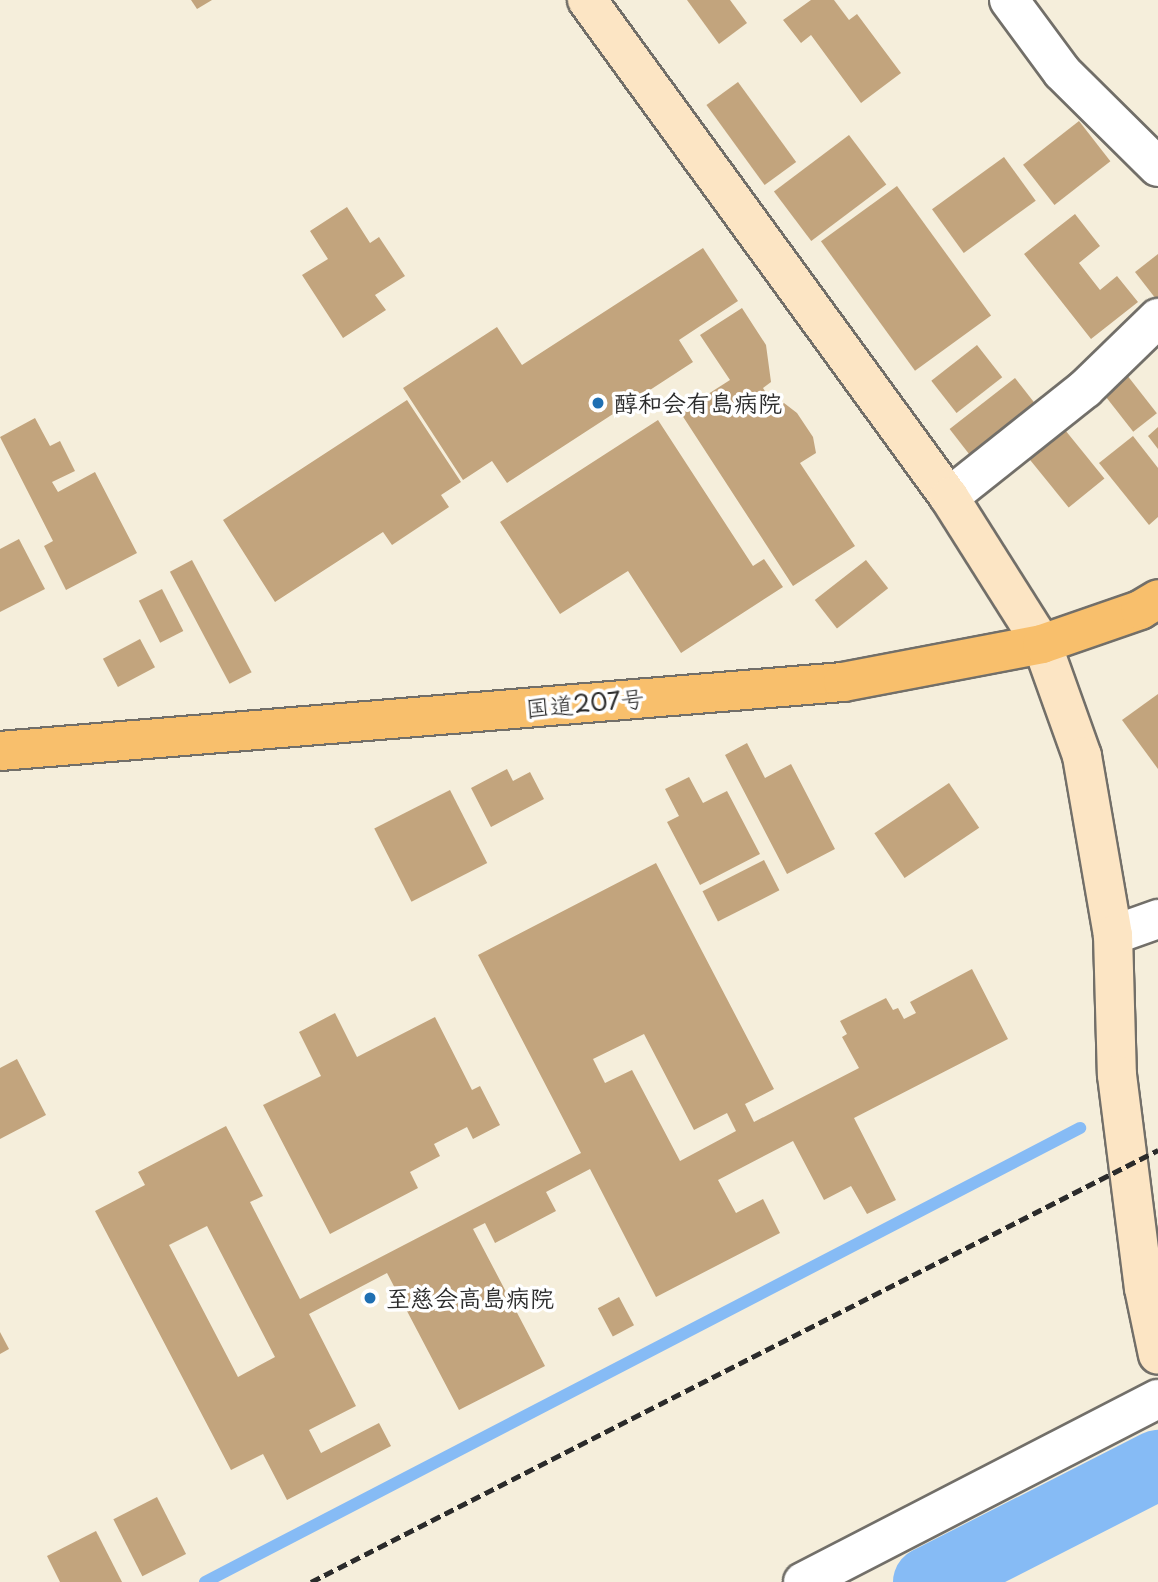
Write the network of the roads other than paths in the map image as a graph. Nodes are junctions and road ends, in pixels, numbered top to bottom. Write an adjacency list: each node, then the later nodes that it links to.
1 (587, 0): 5 (street)
2 (1009, 0): 3 (street)
3 (1158, 167)
4 (1158, 318): 5 (street)
5 (949, 497): 7 (street)
6 (1158, 599): 7 (highway, 国道207号)
7 (1042, 644): 8 (highway, 国道207号); 10 (street)
8 (0, 751)
9 (1158, 919): 10 (street)
10 (1113, 935): 11 (street)
11 (1158, 1355)
12 (1158, 1399): 13 (street)
13 (803, 1582)

